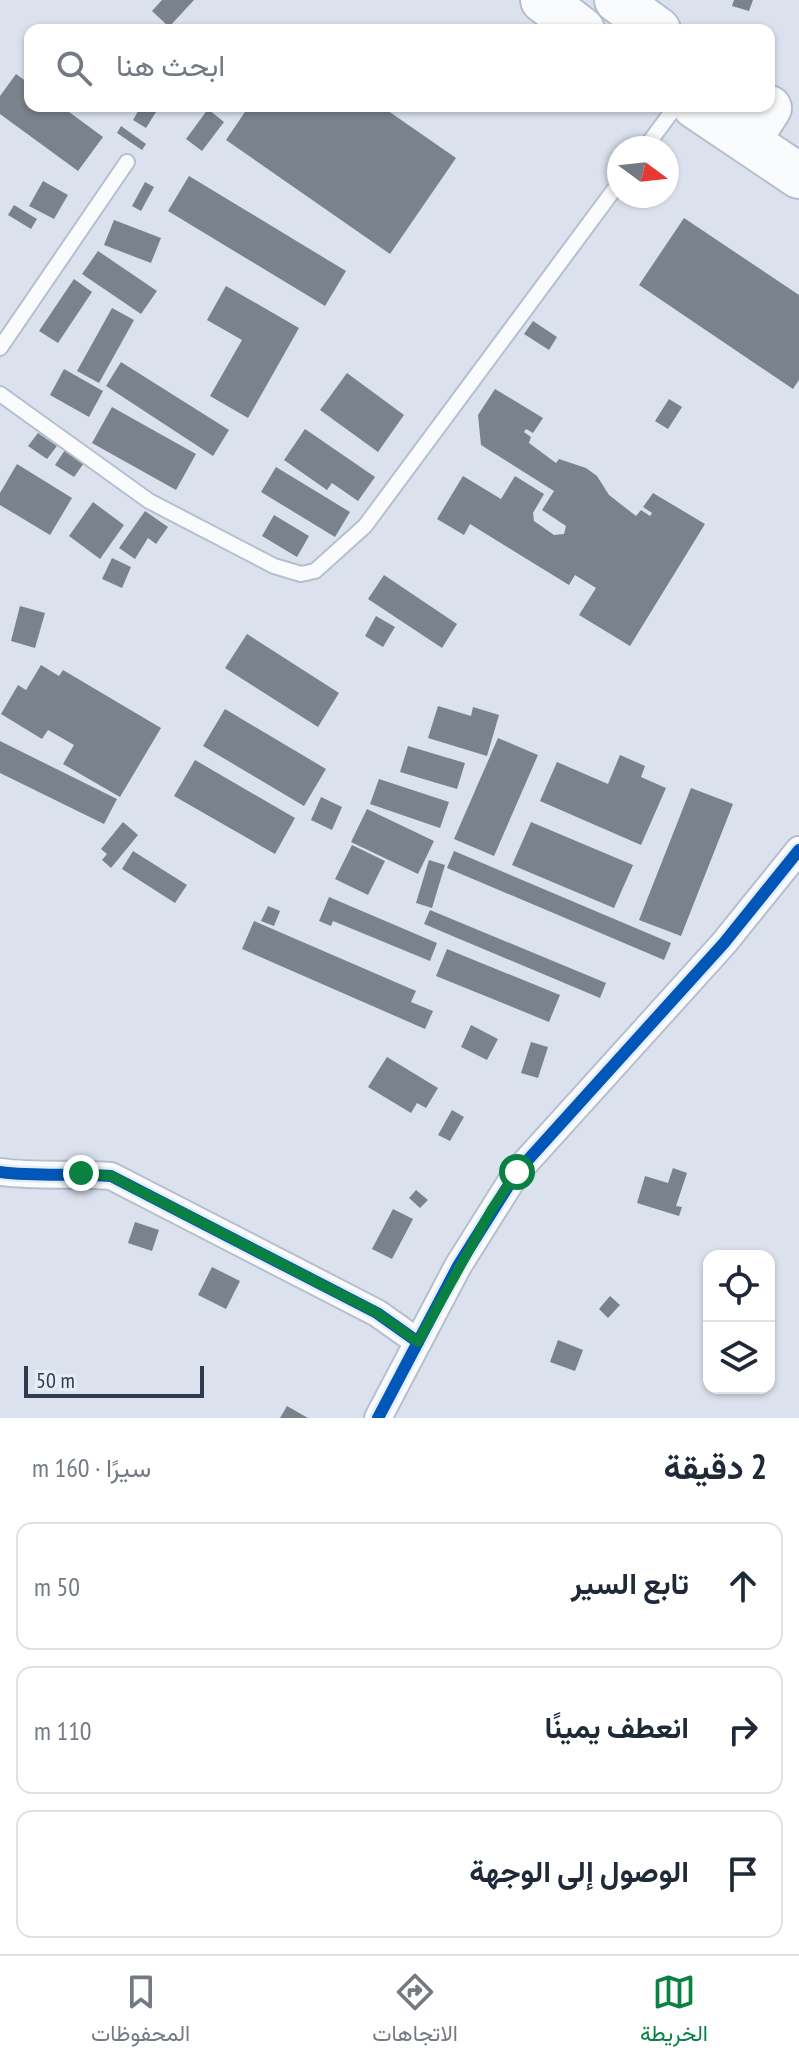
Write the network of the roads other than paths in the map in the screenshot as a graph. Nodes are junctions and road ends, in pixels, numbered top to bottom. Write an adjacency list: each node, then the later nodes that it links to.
1 (543, 0): 3 (highway)
2 (617, 0): 4 (highway)
3 (574, 24)
4 (649, 24)
5 (672, 112): 8 (lane)
6 (725, 112): 7 (highway)
7 (771, 121): 10 (highway)
8 (654, 136)
9 (127, 162): 12 (lane)
10 (799, 176)
11 (607, 199): 13 (lane)
12 (0, 348)
13 (0, 394)
14 (799, 850): 16 (street)
15 (0, 1172): 16 (street)
16 (418, 1342): 17 (street)
17 (378, 1418)

